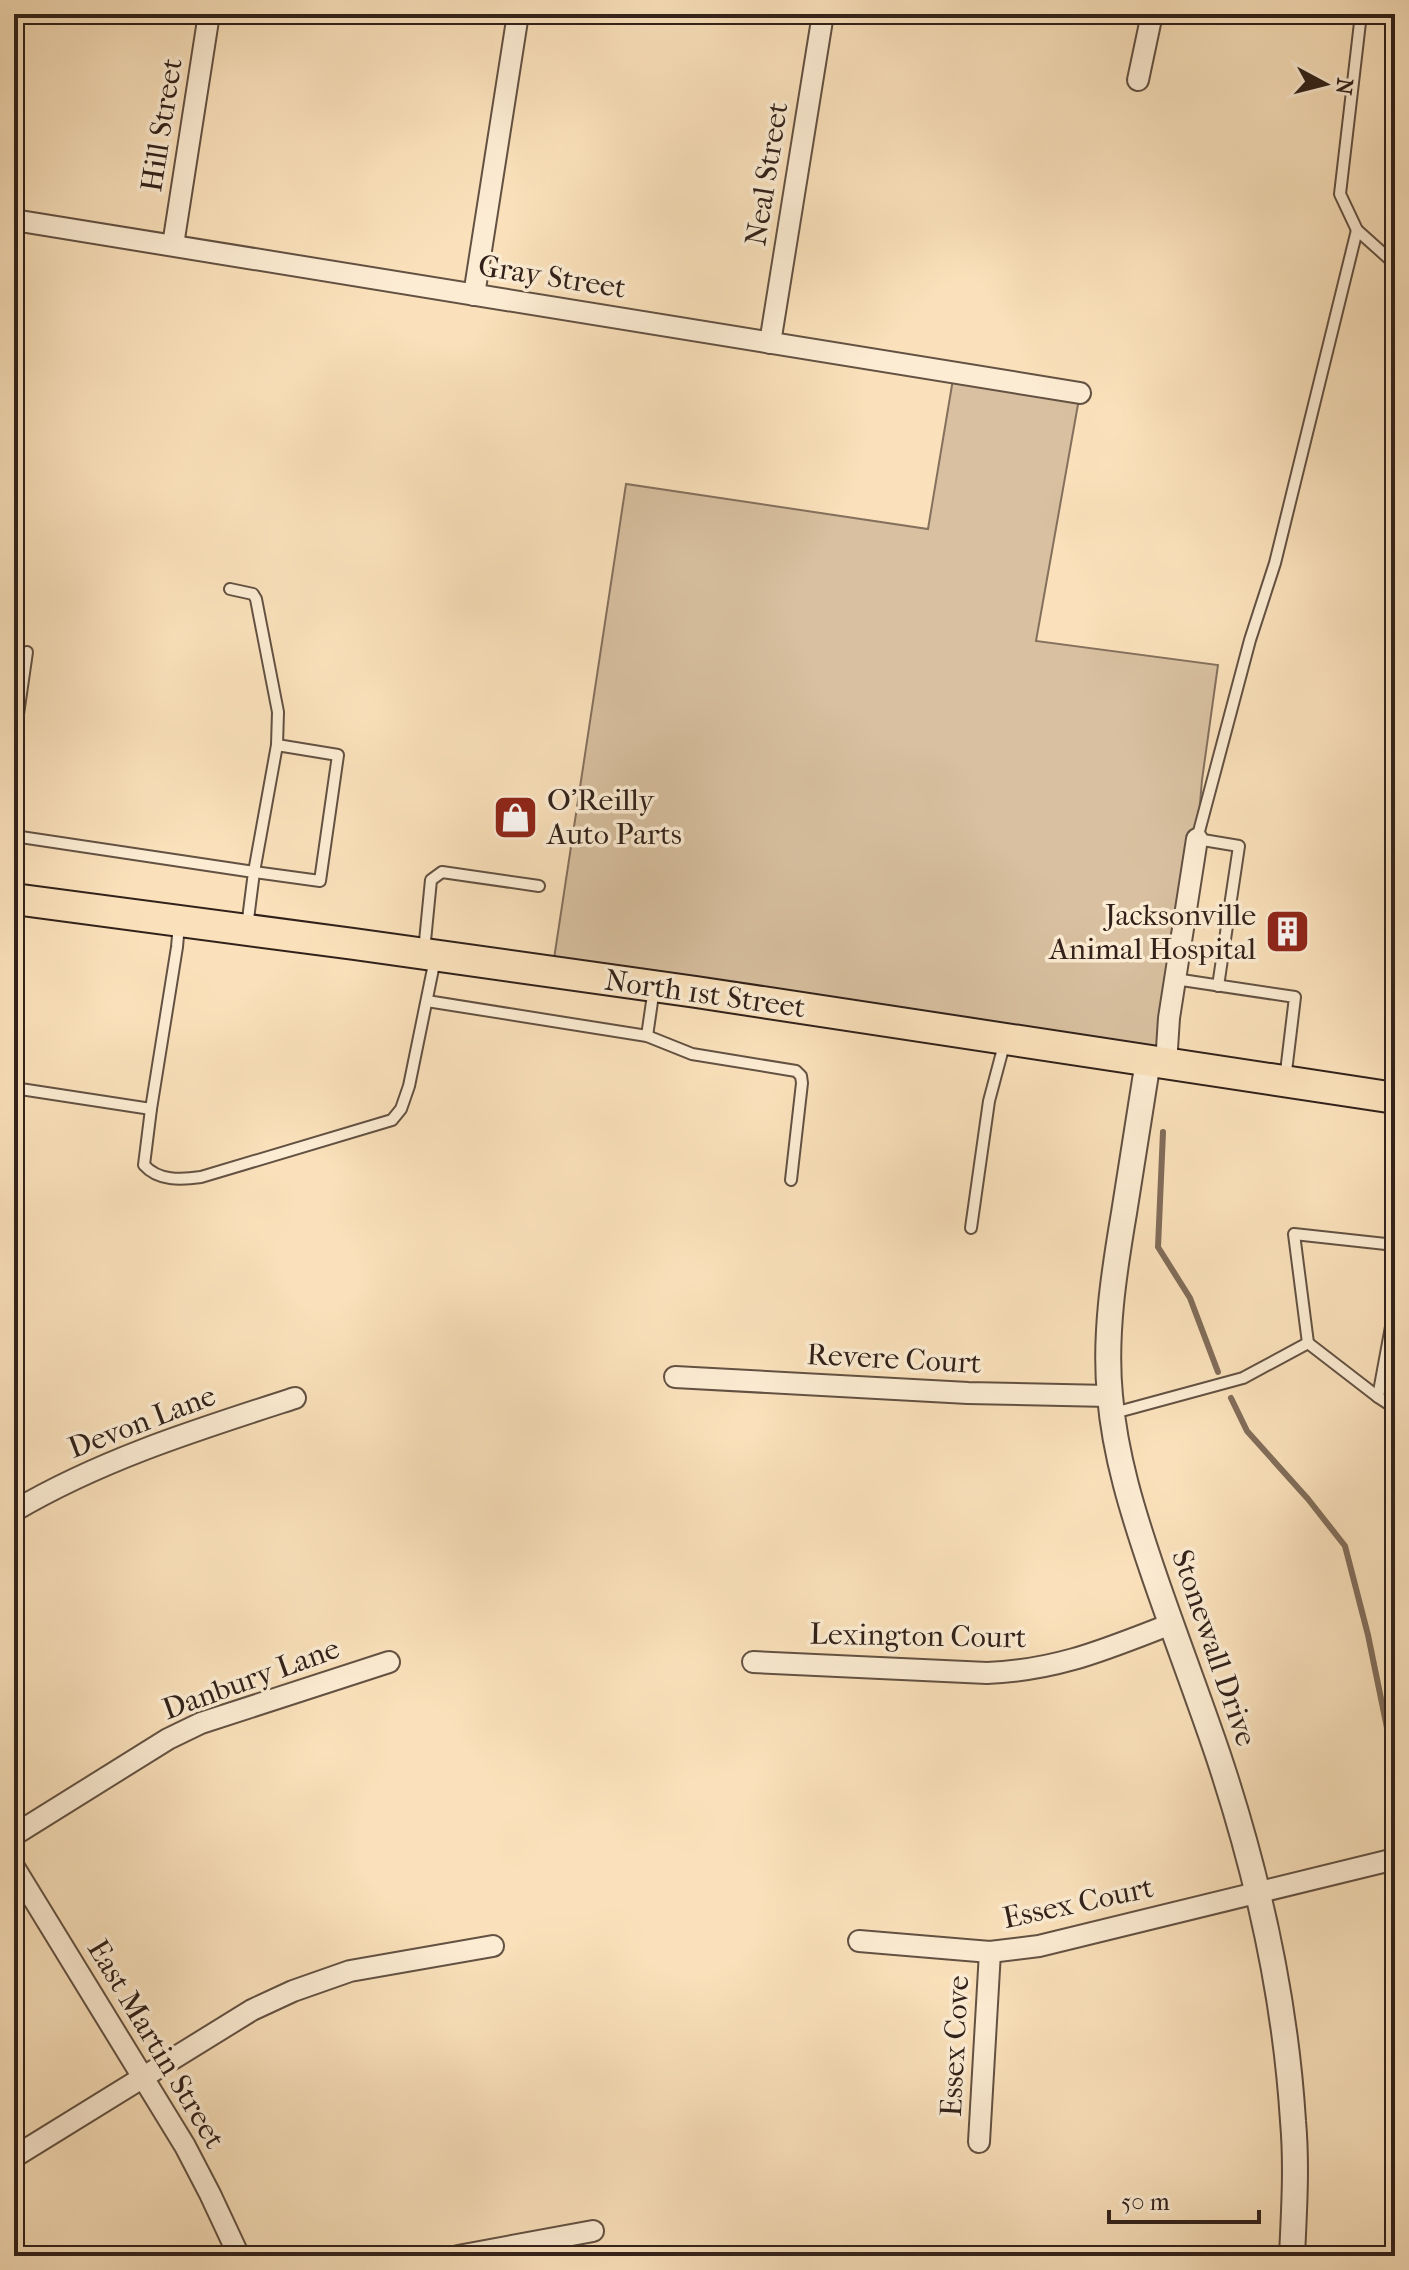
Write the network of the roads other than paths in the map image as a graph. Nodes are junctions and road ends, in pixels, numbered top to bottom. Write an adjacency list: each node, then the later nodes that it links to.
1 (209, 14): 9 (street, Hill Street)
2 (518, 14): 11 (street)
3 (823, 14): 12 (street, Neal Street)
4 (1152, 14): 6 (street)
5 (1361, 14): 8 (lane)
6 (1138, 80)
7 (14, 220): 9 (street, Gray Street)
8 (1357, 230): 10 (lane); 19 (lane)
9 (173, 245): 11 (street, Gray Street)
10 (1395, 264)
11 (474, 295): 12 (street, Gray Street)
12 (770, 343): 13 (street, Gray Street)
13 (1080, 393)
14 (230, 589): 17 (lane)
15 (27, 652): 16 (lane)
16 (14, 742)
17 (277, 745): 20 (lane); 20 (lane)
18 (14, 836): 20 (lane)
19 (1197, 839): 26 (street); 28 (lane)
20 (254, 872): 24 (lane)
21 (539, 886): 25 (lane)
22 (14, 899): 23 (main road, North 1st Street)
23 (179, 922): 24 (main road, North 1st Street); 36 (lane)
24 (246, 930): 25 (main road, North 1st Street)
25 (429, 954): 27 (main road, North 1st Street); 29 (lane)
26 (1175, 979): 28 (lane); 32 (street)
27 (654, 986): 30 (lane); 31 (main road, North 1st Street)
28 (1218, 986): 33 (lane)
29 (427, 1001): 30 (lane); 36 (lane)
30 (647, 1036): 37 (lane)
31 (1006, 1039): 32 (main road, North 1st Street); 38 (lane)
32 (1157, 1062): 33 (main road, North 1st Street); 45 (street, Stonewall Drive)
33 (1285, 1082): 35 (main road, North 1st Street)
34 (14, 1088): 36 (lane)
35 (1395, 1098)
36 (151, 1109)
37 (791, 1180)
38 (971, 1228)
39 (1395, 1245): 41 (lane)
40 (1395, 1305): 43 (lane)
41 (1308, 1343): 43 (lane); 45 (lane)
42 (675, 1377): 45 (street, Revere Court)
43 (1378, 1397): 46 (lane)
44 (295, 1398): 47 (street, Devon Lane)
45 (1111, 1405): 48 (street, Stonewall Drive)
46 (1395, 1408)
47 (14, 1511)
48 (1171, 1624): 50 (street, Lexington Court); 54 (street, Stonewall Drive)
49 (389, 1662): 51 (street, Danbury Lane)
50 (753, 1662)
51 (14, 1835)
52 (1395, 1859): 54 (street, Essex Court)
53 (14, 1867): 58 (street, East Martin Street)
54 (1259, 1893): 57 (street, Essex Court); 64 (street, Stonewall Drive)
55 (859, 1941): 57 (street, Essex Court)
56 (493, 1946): 58 (street)
57 (990, 1952): 59 (street, Essex Cove)
58 (143, 2076): 60 (street); 62 (street, East Martin Street)
59 (979, 2142)
60 (14, 2157)
61 (593, 2231): 63 (street)
62 (239, 2256)
63 (458, 2256)
64 (1292, 2256)

